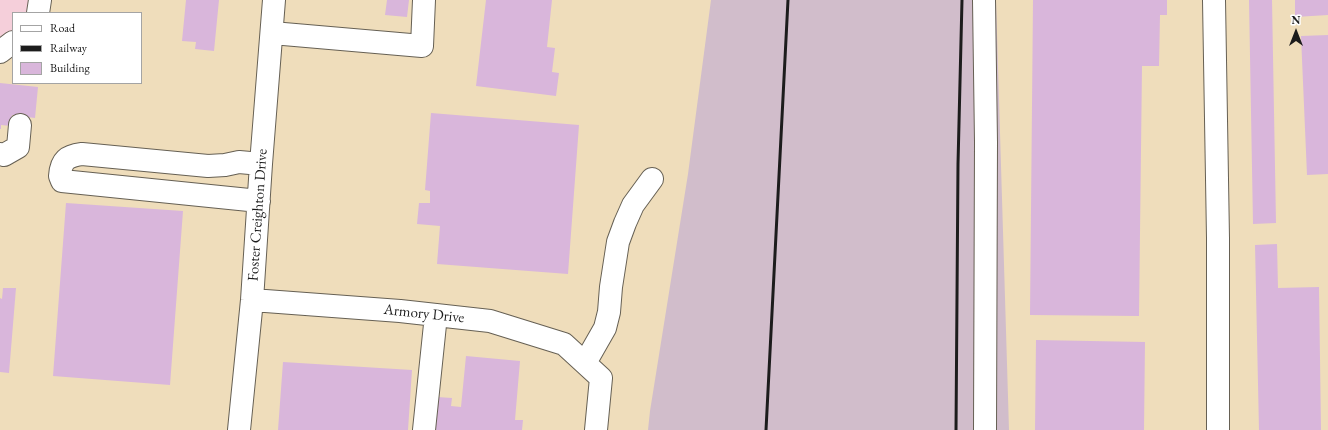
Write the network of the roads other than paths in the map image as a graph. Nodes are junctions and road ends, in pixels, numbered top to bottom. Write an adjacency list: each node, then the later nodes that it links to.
1 (40, 0): 6 (street)
2 (274, 0): 7 (street, Foster Creighton Drive)
3 (424, 0): 7 (street)
4 (984, 0): 21 (street)
5 (1214, 0): 22 (street)
6 (38, 12)
7 (272, 33): 12 (street, Foster Creighton Drive)
8 (12, 43): 9 (street)
9 (0, 52)
10 (20, 125): 11 (street)
11 (0, 154)
12 (261, 164): 14 (street, Foster Creighton Drive); 14 (street)
13 (652, 179): 17 (street)
14 (259, 201): 15 (street, Foster Creighton Drive)
15 (252, 300): 16 (street, Armory Drive); 18 (street, Foster Creighton Drive)
16 (436, 315): 17 (street, Armory Drive); 19 (street)
17 (585, 363): 20 (street, Armory Drive)
18 (239, 430)
19 (424, 430)
20 (596, 430)
21 (985, 430)
22 (1218, 430)

